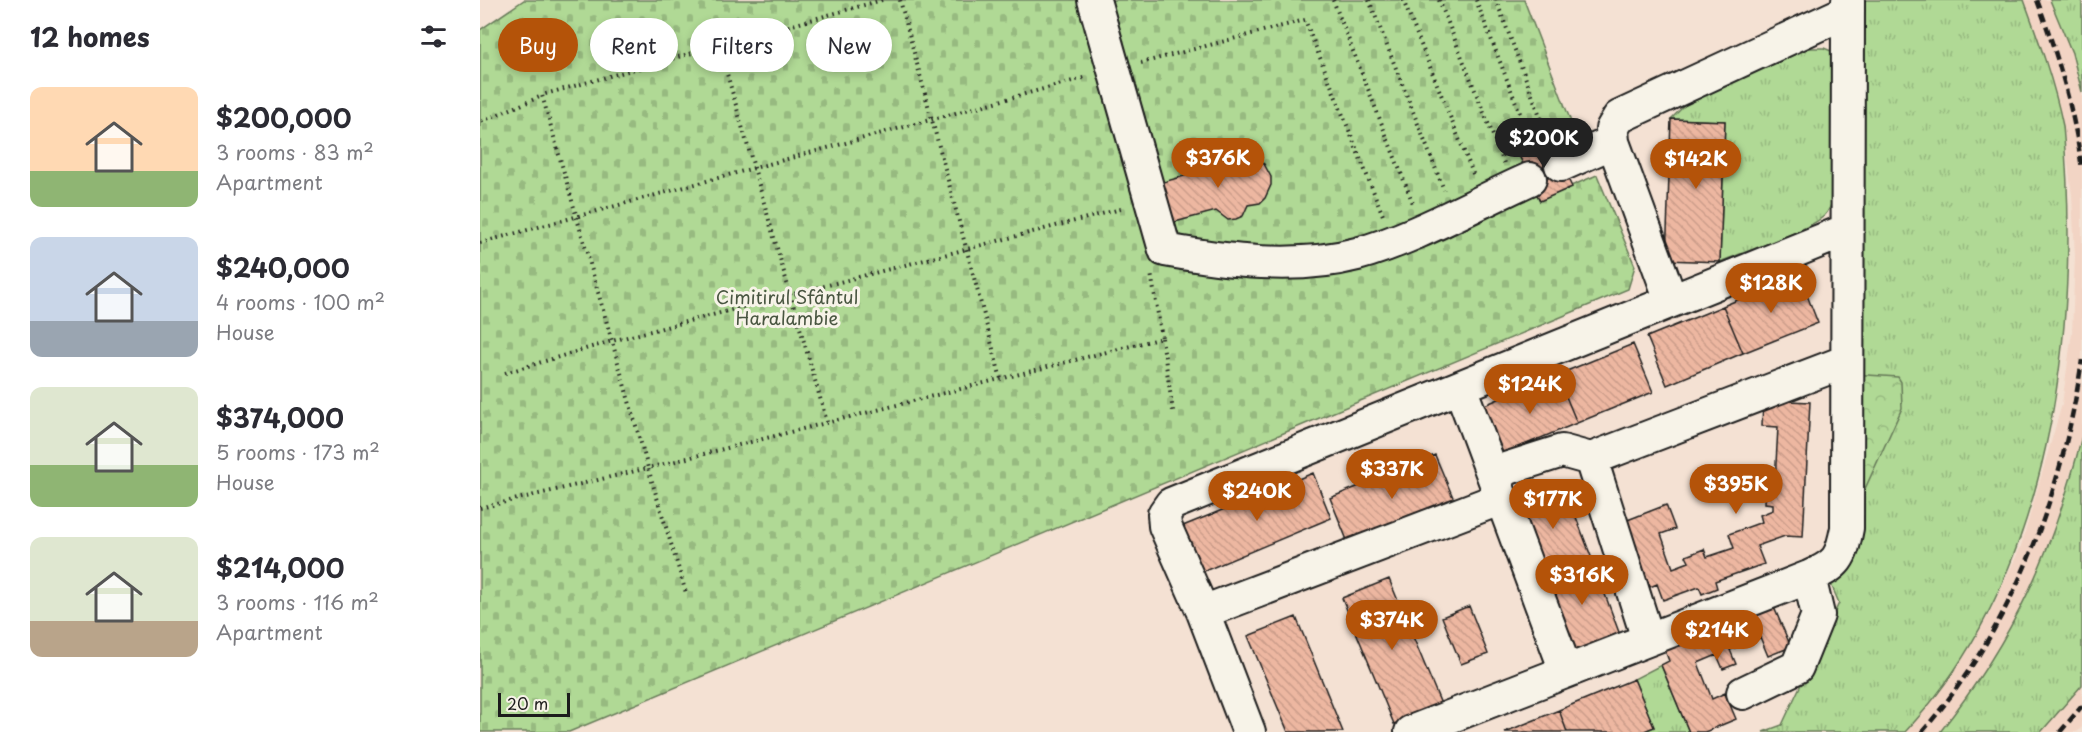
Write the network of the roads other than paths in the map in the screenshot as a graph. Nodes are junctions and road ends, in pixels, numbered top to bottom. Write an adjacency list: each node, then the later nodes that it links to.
1 (1094, 0): 5 (street)
2 (1848, 5): 3 (street); 6 (street)
3 (1613, 142): 4 (street); 7 (street)
4 (1561, 165)
5 (1521, 182)
6 (1847, 231): 7 (street); 8 (street)
7 (1671, 300): 9 (street)
8 (1847, 361): 10 (street); 12 (street)
9 (1460, 387): 11 (street); 13 (street)
10 (1591, 459): 11 (street); 14 (street)
11 (1498, 486): 13 (street); 15 (street)
12 (1809, 577): 14 (street); 16 (street)
13 (1203, 612): 17 (street)
14 (1648, 639): 15 (street)
15 (1566, 671): 18 (street)
16 (1743, 693)
17 (1249, 732)
18 (1411, 732)

